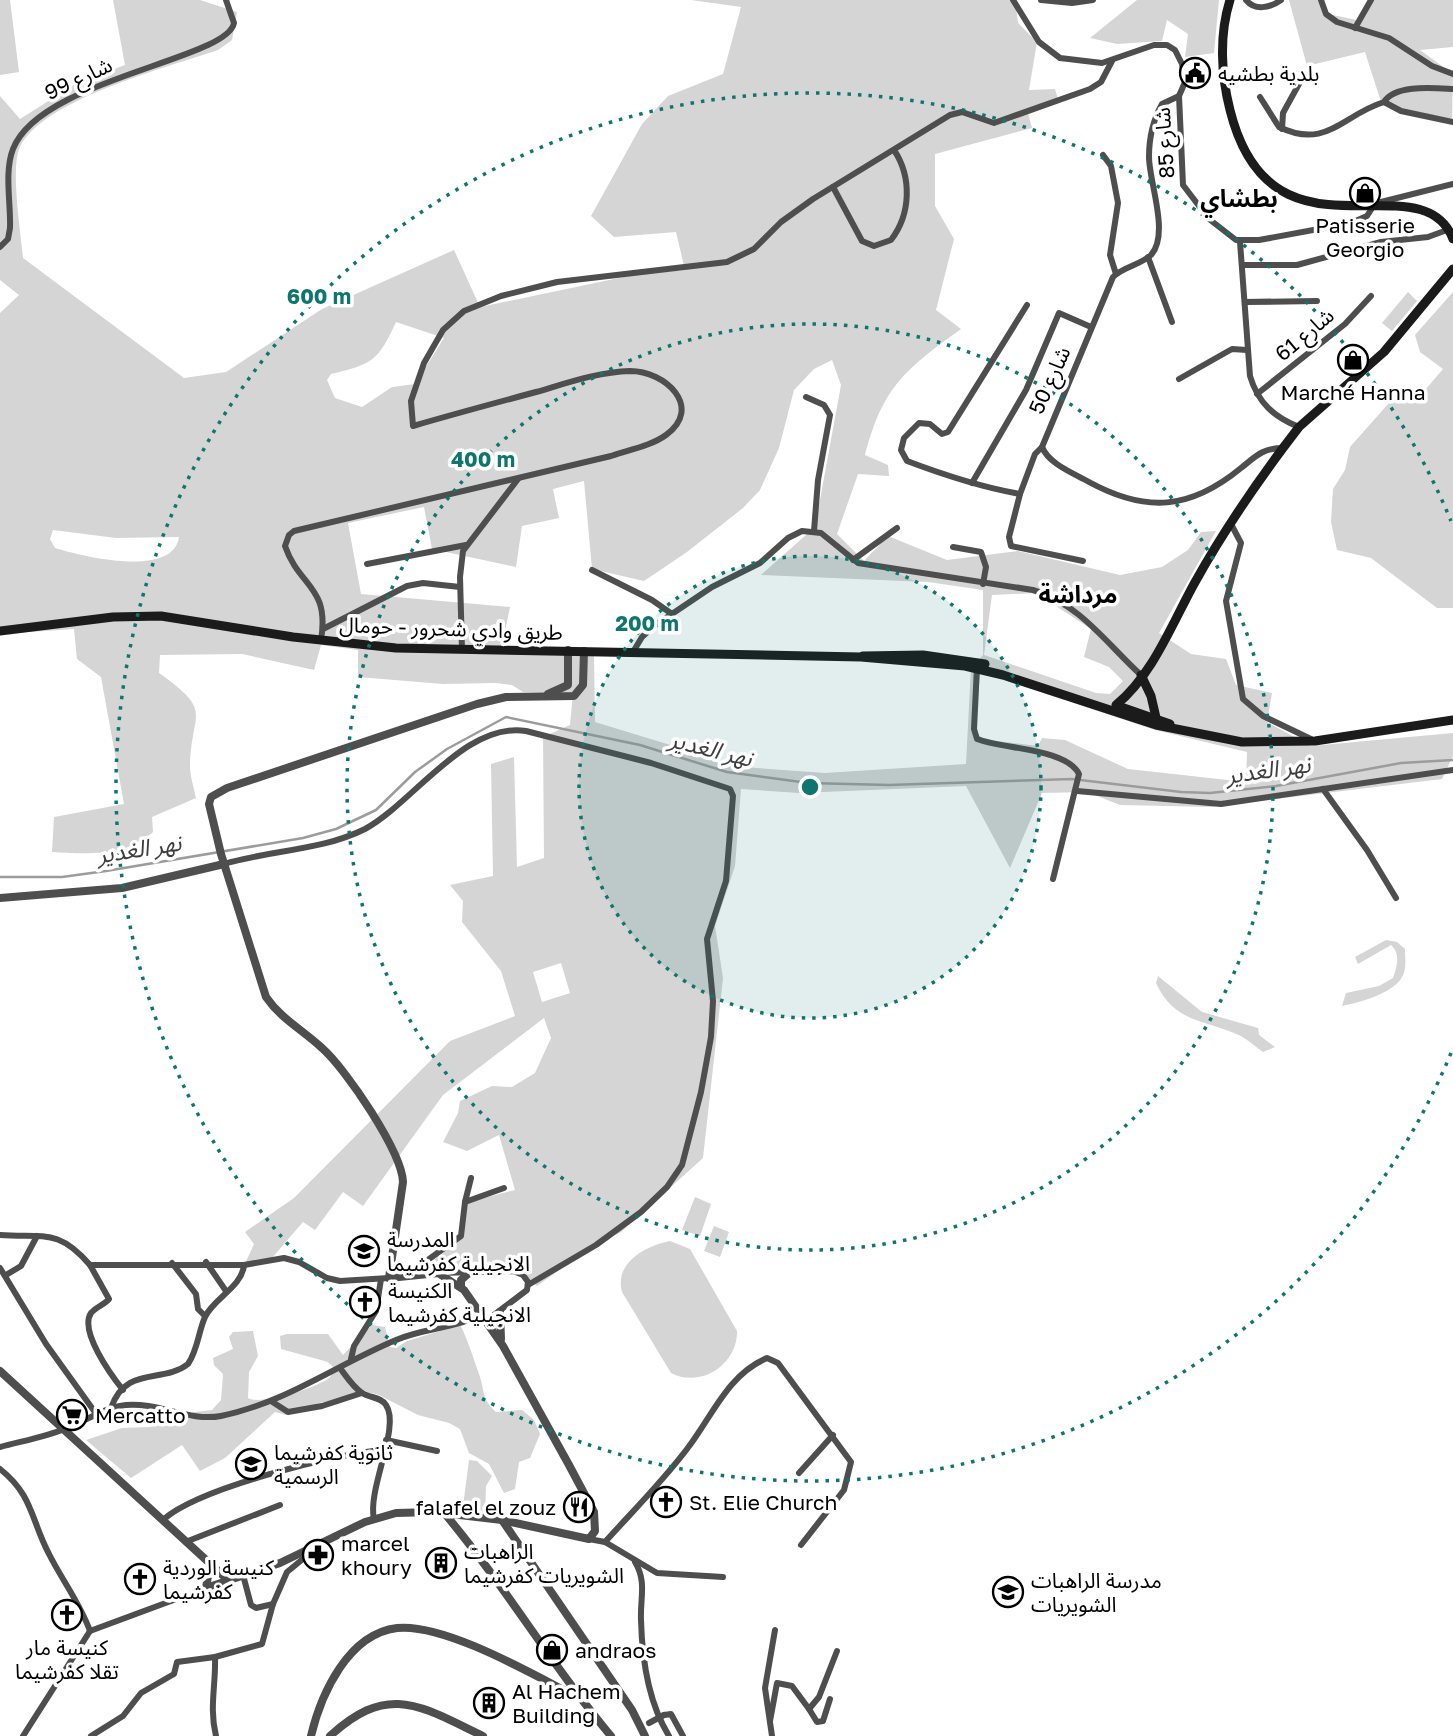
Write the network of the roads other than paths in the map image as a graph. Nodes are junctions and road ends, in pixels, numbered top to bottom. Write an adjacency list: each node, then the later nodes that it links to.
1 (226, 0): 29 (street, شارع 99)
2 (1013, 0): 11 (street, شارع 85)
3 (1041, 0): 4 (street)
4 (1093, 0)
5 (1230, 0): 24 (main road)
6 (1246, 0): 7 (street)
7 (1281, 0)
8 (1321, 0): 10 (street)
9 (1371, 0): 10 (street)
10 (1355, 28): 13 (street)
11 (1112, 61): 15 (street, شارع 85); 20 (street)
12 (1305, 73): 19 (street)
13 (1453, 74)
14 (1453, 89): 17 (street)
15 (1179, 96): 28 (street, شارع 85); 30 (street)
16 (1260, 97): 19 (street)
17 (1384, 102): 18 (street); 19 (street)
18 (1453, 121)
19 (1282, 129)
20 (894, 150): 23 (street); 23 (street)
21 (1103, 155): 33 (street)
22 (1453, 184): 25 (street)
23 (833, 187): 49 (street)
24 (1358, 205): 25 (main road); 26 (street)
25 (1374, 205): 26 (street); 27 (main road)
26 (1364, 219): 28 (street)
27 (1451, 234): 31 (street)
28 (1240, 242): 31 (street)
29 (2, 246)
30 (1148, 257): 33 (street); 38 (street)
31 (1243, 265): 36 (street)
32 (1453, 269): 44 (main road)
33 (1116, 274): 39 (street, شارع 50)
34 (1371, 296): 42 (street, شارع 61)
35 (1317, 301): 36 (street)
36 (1245, 302): 40 (street)
37 (1027, 305): 50 (street)
38 (1172, 322)
39 (1091, 327): 45 (street, شارع 50); 50 (street)
40 (1247, 350): 41 (street); 42 (street)
41 (1179, 379)
42 (1257, 394): 44 (street)
43 (806, 397): 54 (street)
44 (1300, 427): 46 (main road)
45 (1042, 447): 47 (street, شارع 50); 51 (street)
46 (1283, 448): 47 (street, شارع 50); 48 (main road)
47 (1257, 453): 48 (street)
48 (1270, 466): 52 (main road)
49 (518, 479): 55 (street); 64 (street)
50 (972, 483): 51 (street)
51 (1020, 494): 58 (street)
52 (1231, 524): 72 (main road); 78 (street)
53 (897, 528): 57 (street)
54 (814, 531): 57 (street); 63 (street)
55 (466, 545): 59 (street); 62 (street)
56 (953, 547): 61 (street)
57 (853, 560): 61 (street)
58 (1083, 561)
59 (367, 564)
60 (592, 570): 63 (street)
61 (983, 584): 72 (street)
62 (460, 587): 64 (street); 67 (street)
63 (672, 614): 70 (street)
64 (323, 629): 66 (street)
65 (0, 631): 66 (main road, طريق وادي شحرور - حومال)
66 (321, 640): 67 (main road, طريق وادي شحرور - حومال)
67 (462, 650): 68 (main road, طريق وادي شحرور - حومال)
68 (568, 650): 69 (main road, طريق وادي شحرور - حومال); 73 (street)
69 (584, 651): 70 (main road, طريق وادي شحرور - حومال); 73 (street)
70 (632, 652): 71 (main road, طريق وادي شحرور - حومال)
71 (977, 665): 74 (main road, طريق وادي شحرور - حومال); 80 (street)
72 (1141, 675): 75 (main road); 77 (main road)
73 (539, 696): 82 (street)
74 (1092, 701): 75 (main road, طريق وادي شحرور - حومال); 77 (main road, طريق وادي شحرور - حومال)
75 (1116, 705): 77 (main road, طريق وادي شحرور - حومال)
76 (1453, 720): 78 (main road, طريق وادي شحرور - حومال)
77 (1157, 721): 78 (main road, طريق وادي شحرور - حومال)
78 (1315, 741)
79 (1453, 770): 81 (street)
80 (1077, 789): 81 (street); 83 (street)
81 (1323, 789): 85 (street)
82 (224, 864): 84 (street); 100 (street); 101 (street)
83 (1053, 879)
84 (0, 898)
85 (1396, 898)
86 (471, 1178): 88 (street)
87 (504, 1188): 88 (street)
88 (465, 1202): 99 (street)
89 (0, 1235): 90 (street)
90 (37, 1236): 93 (street); 98 (street)
91 (206, 1262): 92 (street); 94 (street); 103 (street)
92 (172, 1263): 93 (street); 105 (street)
93 (90, 1265): 111 (street)
94 (244, 1265): 100 (street); 103 (street)
95 (0, 1268): 98 (street)
96 (438, 1273): 97 (street); 99 (street); 102 (street)
97 (469, 1273): 101 (street); 102 (street)
98 (6, 1275): 115 (street)
99 (406, 1276): 100 (street)
100 (385, 1279): 108 (street)
101 (528, 1285): 104 (street)
102 (461, 1287): 106 (street)
103 (226, 1291): 105 (street)
104 (500, 1312): 106 (street); 107 (street)
105 (205, 1316): 111 (street)
106 (484, 1318): 107 (street); 108 (street)
107 (503, 1346): 129 (street)
108 (351, 1359): 109 (street)
109 (340, 1368): 112 (street); 113 (street)
110 (0, 1371): 116 (street)
111 (123, 1390): 114 (street)
112 (362, 1393): 113 (street); 118 (street)
113 (271, 1401): 114 (street)
114 (111, 1408): 115 (street)
115 (97, 1415): 116 (street)
116 (64, 1429): 119 (street); 126 (street)
117 (833, 1435): 123 (street); 131 (street); 132 (street)
118 (386, 1440): 120 (street); 121 (street)
119 (0, 1447)
120 (383, 1450): 126 (street); 127 (street)
121 (437, 1451)
122 (0, 1469): 142 (street)
123 (799, 1473)
124 (280, 1506): 130 (street)
125 (445, 1514): 127 (street); 128 (street); 145 (street)
126 (164, 1519): 130 (street)
127 (374, 1519): 133 (street)
128 (502, 1520): 129 (street); 149 (street)
129 (589, 1539): 131 (street)
130 (188, 1541): 135 (street)
131 (605, 1542): 134 (street)
132 (801, 1545)
133 (317, 1547): 136 (street); 140 (street)
134 (635, 1562): 137 (street); 157 (street)
135 (210, 1564): 138 (street); 139 (street)
136 (243, 1575): 138 (street); 140 (street)
137 (723, 1577)
138 (228, 1580): 139 (street)
139 (206, 1588): 142 (street)
140 (273, 1604): 144 (street)
141 (775, 1630): 148 (street)
142 (90, 1631): 150 (street)
143 (837, 1651): 147 (street)
144 (215, 1657): 151 (street); 152 (street)
145 (577, 1697): 153 (street); 156 (street)
146 (831, 1699): 147 (street)
147 (809, 1709): 148 (street)
148 (770, 1721): 159 (street)
149 (645, 1729): 158 (street, bridge)
150 (23, 1736)
151 (91, 1736)
152 (216, 1736)
153 (311, 1736)
154 (330, 1736): 155 (street)
155 (483, 1736)
156 (611, 1736)
157 (669, 1736)
158 (683, 1736)
159 (772, 1736)

